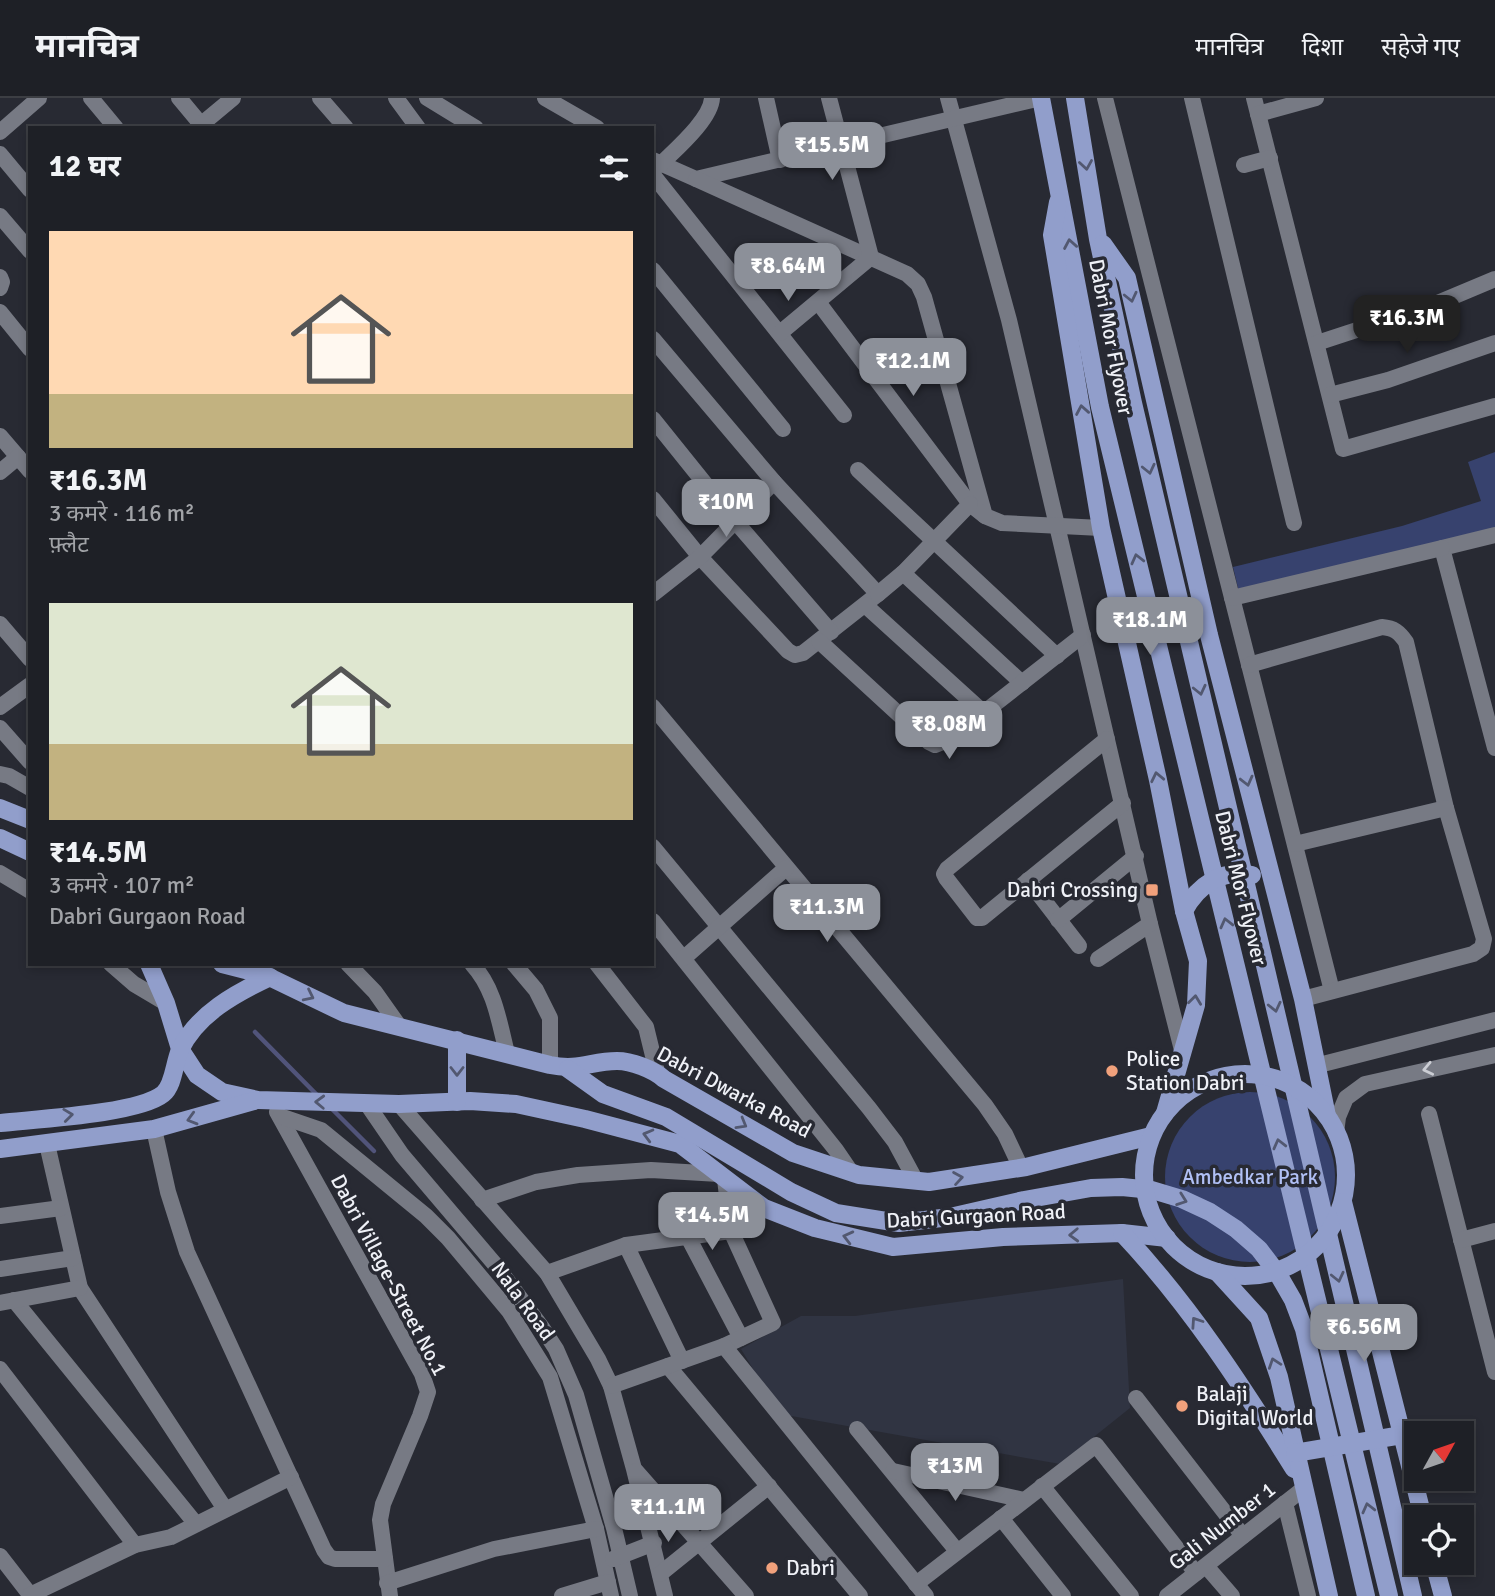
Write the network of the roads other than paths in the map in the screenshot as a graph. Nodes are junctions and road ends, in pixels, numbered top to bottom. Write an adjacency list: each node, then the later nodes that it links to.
1 (39, 98): 27 (street)
2 (91, 98): 20 (street)
3 (179, 98): 21 (street)
4 (233, 98): 22 (street)
5 (320, 98): 23 (street)
6 (396, 98): 24 (street)
7 (427, 98): 25 (street)
8 (545, 98): 26 (street)
9 (766, 98): 31 (street)
10 (829, 98): 28 (street)
11 (948, 98): 19 (street)
12 (1041, 98): 19 (street); 36 (main road, Dabri Mor Flyover)
13 (1075, 98): 38 (main road, Dabri Mor Flyover, one-way to 38)
14 (1105, 98): 76 (street)
15 (1192, 98): 67 (street)
16 (1316, 98): 18 (street)
17 (711, 99): 33 (street)
18 (1256, 106): 30 (street)
19 (961, 117): 28 (street); 68 (street)
20 (114, 126)
21 (200, 126)
22 (202, 126)
23 (344, 126)
24 (417, 126)
25 (473, 126)
26 (594, 126)
27 (0, 132)
28 (841, 146): 31 (street); 40 (street)
29 (0, 154): 35 (street)
30 (1269, 158): 32 (street); 49 (street)
31 (780, 160): 34 (street)
32 (1244, 164)
33 (655, 167): 34 (street); 47 (street)
34 (696, 179): 40 (street)
35 (28, 188)
36 (1060, 188): 69 (main road, one-way to 36); 224 (main road, Dabri Mor Flyover, one-way to 36)
37 (0, 216): 39 (street)
38 (1098, 239): 107 (main road, one-way to 107); 225 (main road, Dabri Mor Flyover, one-way to 225)
39 (28, 249)
40 (870, 257): 45 (street); 65 (street)
41 (654, 271): 56 (street)
42 (0, 277): 44 (street)
43 (1495, 279): 49 (street)
44 (0, 288)
45 (818, 302): 47 (street); 64 (street)
46 (0, 312): 51 (street)
47 (779, 333): 54 (street)
48 (654, 340): 62 (street)
49 (1317, 343): 52 (street)
50 (1495, 344): 52 (street)
51 (28, 347)
52 (1330, 395): 53 (street)
53 (1495, 406)
54 (844, 415)
55 (654, 420): 66 (street)
56 (783, 429)
57 (0, 436): 58 (street)
58 (19, 457): 59 (street); 61 (street)
59 (28, 468)
60 (858, 470): 71 (street)
61 (0, 472)
62 (774, 482): 66 (street); 77 (street)
63 (654, 500): 73 (street)
64 (970, 504): 65 (street); 71 (street)
65 (985, 516): 68 (street)
66 (735, 521): 73 (street); 80 (street)
67 (1293, 523)
68 (1057, 525): 69 (street); 79 (street)
69 (1101, 528): 109 (main road, one-way to 69)
70 (1495, 535): 72 (street)
71 (933, 541): 74 (street); 81 (street)
72 (1442, 548): 76 (street); 91 (street)
73 (700, 557): 75 (street); 80 (street)
74 (903, 573): 77 (street); 84 (street)
75 (654, 593)
76 (1232, 598): 83 (street)
77 (872, 600): 80 (street); 88 (street)
78 (0, 624): 82 (street)
79 (1083, 635): 81 (street); 90 (street)
80 (825, 637): 88 (street)
81 (1057, 656): 84 (street)
82 (28, 657)
83 (1249, 665): 97 (street); 100 (street)
84 (1022, 683): 88 (street)
85 (28, 686): 86 (street)
86 (0, 707)
87 (654, 708): 104 (street)
88 (984, 713)
89 (0, 728): 92 (street)
90 (1107, 739): 95 (street); 106 (street)
91 (1495, 748)
92 (28, 760)
93 (0, 775): 94 (street)
94 (28, 787)
95 (1123, 803): 103 (street); 106 (street)
96 (0, 808): 98 (main road)
97 (1446, 808): 100 (street); 125 (street)
98 (28, 819)
99 (0, 838): 102 (main road)
100 (1295, 844): 125 (street)
101 (654, 848): 113 (street)
102 (28, 851)
103 (1136, 856): 110 (street); 112 (street)
104 (786, 868): 113 (street); 152 (street)
105 (0, 873): 108 (street)
106 (1028, 880): 110 (street)
107 (1273, 882): 109 (main road); 126 (main road)
108 (28, 890)
109 (1184, 911): 132 (main road, one-way to 109)
110 (1058, 919): 114 (street)
111 (654, 922): 115 (street)
112 (1150, 924): 116 (street); 132 (street)
113 (720, 928): 115 (street); 155 (street)
114 (1079, 946)
115 (684, 958): 153 (street)
116 (1098, 959)
117 (113, 966): 127 (street)
118 (150, 966): 127 (main road)
119 (229, 966): 124 (main road, Dabri Dwarka Road)
120 (350, 966): 129 (street)
121 (474, 966): 133 (street)
122 (516, 966): 135 (street)
123 (599, 966): 138 (street)
124 (270, 977): 129 (main road, Dabri Dwarka Road, one-way to 129); 131 (main road)
125 (1332, 991): 126 (street)
126 (1303, 999): 136 (main road)
127 (166, 1003): 131 (main road)
128 (1495, 1020): 136 (street)
129 (399, 1026): 130 (main road, Dabri Dwarka Road)
130 (457, 1040): 133 (main road, Dabri Dwarka Road); 139 (main road, one-way to 139)
131 (180, 1049): 140 (main road); 146 (main road, one-way to 131)
132 (1182, 1049): 143 (main road)
133 (507, 1054): 135 (main road, Dabri Dwarka Road)
134 (1495, 1055): 148 (street, one-way to 148)
135 (550, 1065): 137 (main road, Dabri Dwarka Road)
136 (1318, 1065): 145 (main road)
137 (568, 1069): 138 (main road, Dabri Dwarka Road); 223 (main road, one-way to 223)
138 (656, 1072): 153 (main road, Dabri Dwarka Road, one-way to 153)
139 (457, 1102): 142 (main road, Dabri Gurgaon Road); 154 (main road, Dabri Gurgaon Road, one-way to 139)
140 (273, 1104): 141 (main road, Dabri Gurgaon Road, one-way to 140); 147 (main road, one-way to 147); 195 (street, Nala Road); 203 (street, Dabri Village-Street No.1)
141 (362, 1104): 142 (main road, Dabri Gurgaon Road); 202 (street)
142 (398, 1104): 156 (street)
143 (1165, 1113): 145 (main road); 149 (main road)
144 (1429, 1114): 165 (street)
145 (1327, 1116): 148 (main road)
146 (0, 1123)
147 (154, 1129): 150 (main road); 185 (street)
148 (1336, 1133): 157 (main road)
149 (1151, 1136): 152 (main road, Dabri Dwarka Road); 164 (main road)
150 (47, 1143): 151 (main road); 158 (street)
151 (0, 1149)
152 (1021, 1168): 155 (main road, Dabri Dwarka Road, one-way to 152)
153 (850, 1172): 155 (main road, Dabri Dwarka Road)
154 (722, 1177): 156 (street); 160 (street); 162 (main road, Dabri Gurgaon Road, one-way to 154)
155 (916, 1181)
156 (482, 1200): 170 (street)
157 (1343, 1202): 169 (main road); 181 (main road)
158 (61, 1208): 159 (street); 167 (street)
159 (0, 1216)
160 (731, 1231): 163 (street); 173 (street)
161 (1495, 1231): 165 (street)
162 (1122, 1233): 164 (main road, Dabri Gurgaon Road); 186 (main road, one-way to 162)
163 (688, 1237): 166 (street); 173 (street)
164 (1167, 1238): 169 (main road)
165 (1461, 1240): 177 (street)
166 (626, 1245): 170 (street); 175 (street)
167 (73, 1258): 168 (street); 171 (street)
168 (0, 1269)
169 (1217, 1272): 182 (main road, one-way to 169)
170 (547, 1273): 178 (street)
171 (80, 1288): 172 (street); 192 (street)
172 (7, 1301): 194 (street)
173 (741, 1338): 174 (street)
174 (724, 1346): 175 (street); 210 (street)
175 (675, 1364): 178 (street); 187 (street)
176 (0, 1369): 199 (street)
177 (1495, 1372)
178 (611, 1386): 183 (street)
179 (1136, 1398): 196 (street)
180 (857, 1429): 184 (street)
181 (1402, 1435): 182 (main road); 191 (main road)
182 (1296, 1453): 186 (main road)
183 (634, 1469): 197 (street); 198 (street)
184 (893, 1471): 189 (street); 200 (street)
185 (290, 1477): 192 (street); 203 (street)
186 (1303, 1485): 190 (street, Gali Number 1); 222 (main road)
187 (769, 1486): 197 (street); 216 (street)
188 (1042, 1486): 189 (street); 205 (street); 218 (street)
189 (1024, 1500): 193 (street)
190 (1286, 1503): 196 (street, Gali Number 1); 221 (street)
191 (1420, 1505)
192 (225, 1510): 194 (street)
193 (1001, 1518): 200 (street); 217 (street)
194 (196, 1524): 199 (street)
195 (596, 1529): 204 (street, Nala Road); 208 (street)
196 (1243, 1536): 205 (street, Gali Number 1)
197 (699, 1543): 206 (street); 215 (street)
198 (653, 1544): 202 (street); 206 (street)
199 (135, 1545): 211 (street)
200 (957, 1551): 210 (street)
201 (0, 1556): 211 (street)
202 (621, 1557): 204 (street); 213 (street)
203 (385, 1559): 208 (street, Dabri Village-Street No.1)
204 (604, 1561): 209 (street, Nala Road)
205 (1201, 1570): 219 (street, Gali Number 1); 220 (street)
206 (660, 1574): 214 (street)
207 (1437, 1575): 226 (main road)
208 (388, 1589)
209 (610, 1589): 212 (street)
210 (921, 1590)
211 (31, 1595)
212 (562, 1596)
213 (630, 1596)
214 (665, 1596)
215 (746, 1596)
216 (860, 1596)
217 (1063, 1596)
218 (1131, 1596)
219 (1167, 1596)
220 (1232, 1596)
221 (1308, 1596)
222 (1329, 1596)
223 (1366, 1596)
224 (1389, 1596)
225 (1413, 1596)
226 (1443, 1596)

